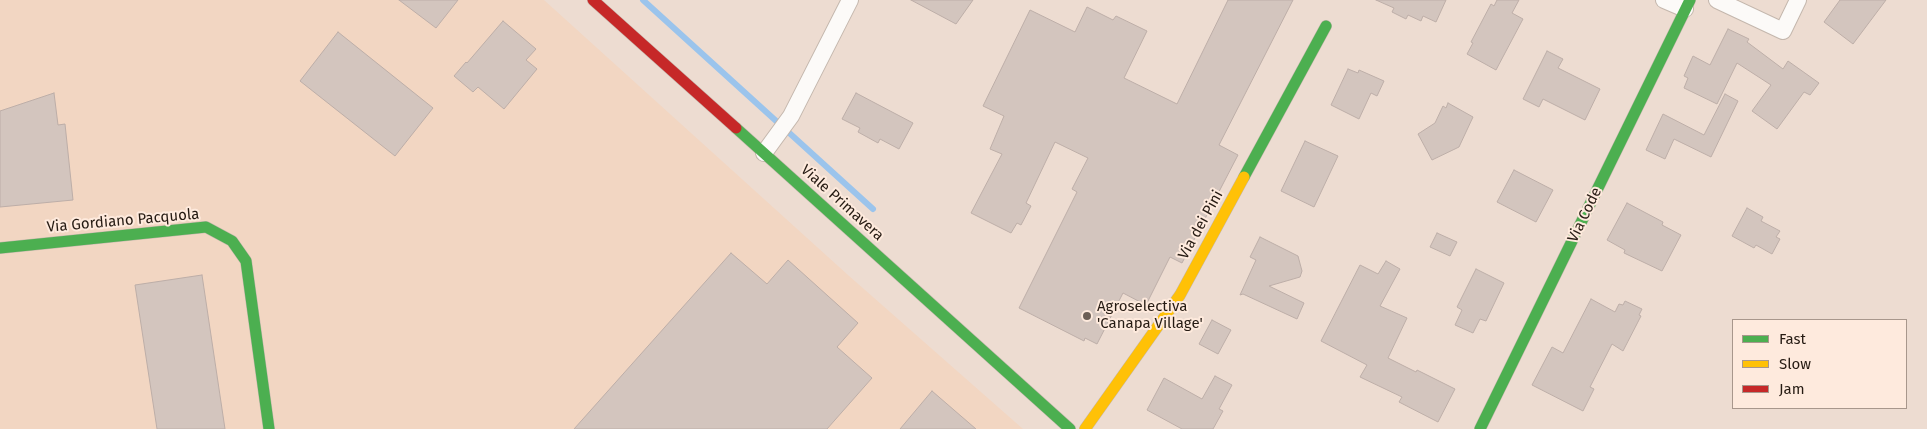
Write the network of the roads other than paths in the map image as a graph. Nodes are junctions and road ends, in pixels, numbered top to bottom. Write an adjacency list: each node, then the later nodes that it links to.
1 (593, 0): 8 (street, Viale Primavera)
2 (850, 0): 8 (street)
3 (1664, 0): 6 (street)
4 (1716, 0): 5 (street)
5 (1798, 0)
6 (1687, 4): 13 (street, Via Code)
7 (1326, 26): 12 (street, Via dei Pini)
8 (767, 148): 11 (street, Viale Primavera)
9 (0, 248): 10 (street, Via Gordiano Pacquola)
10 (269, 429)
11 (1070, 429)
12 (1085, 429)
13 (1480, 429)

